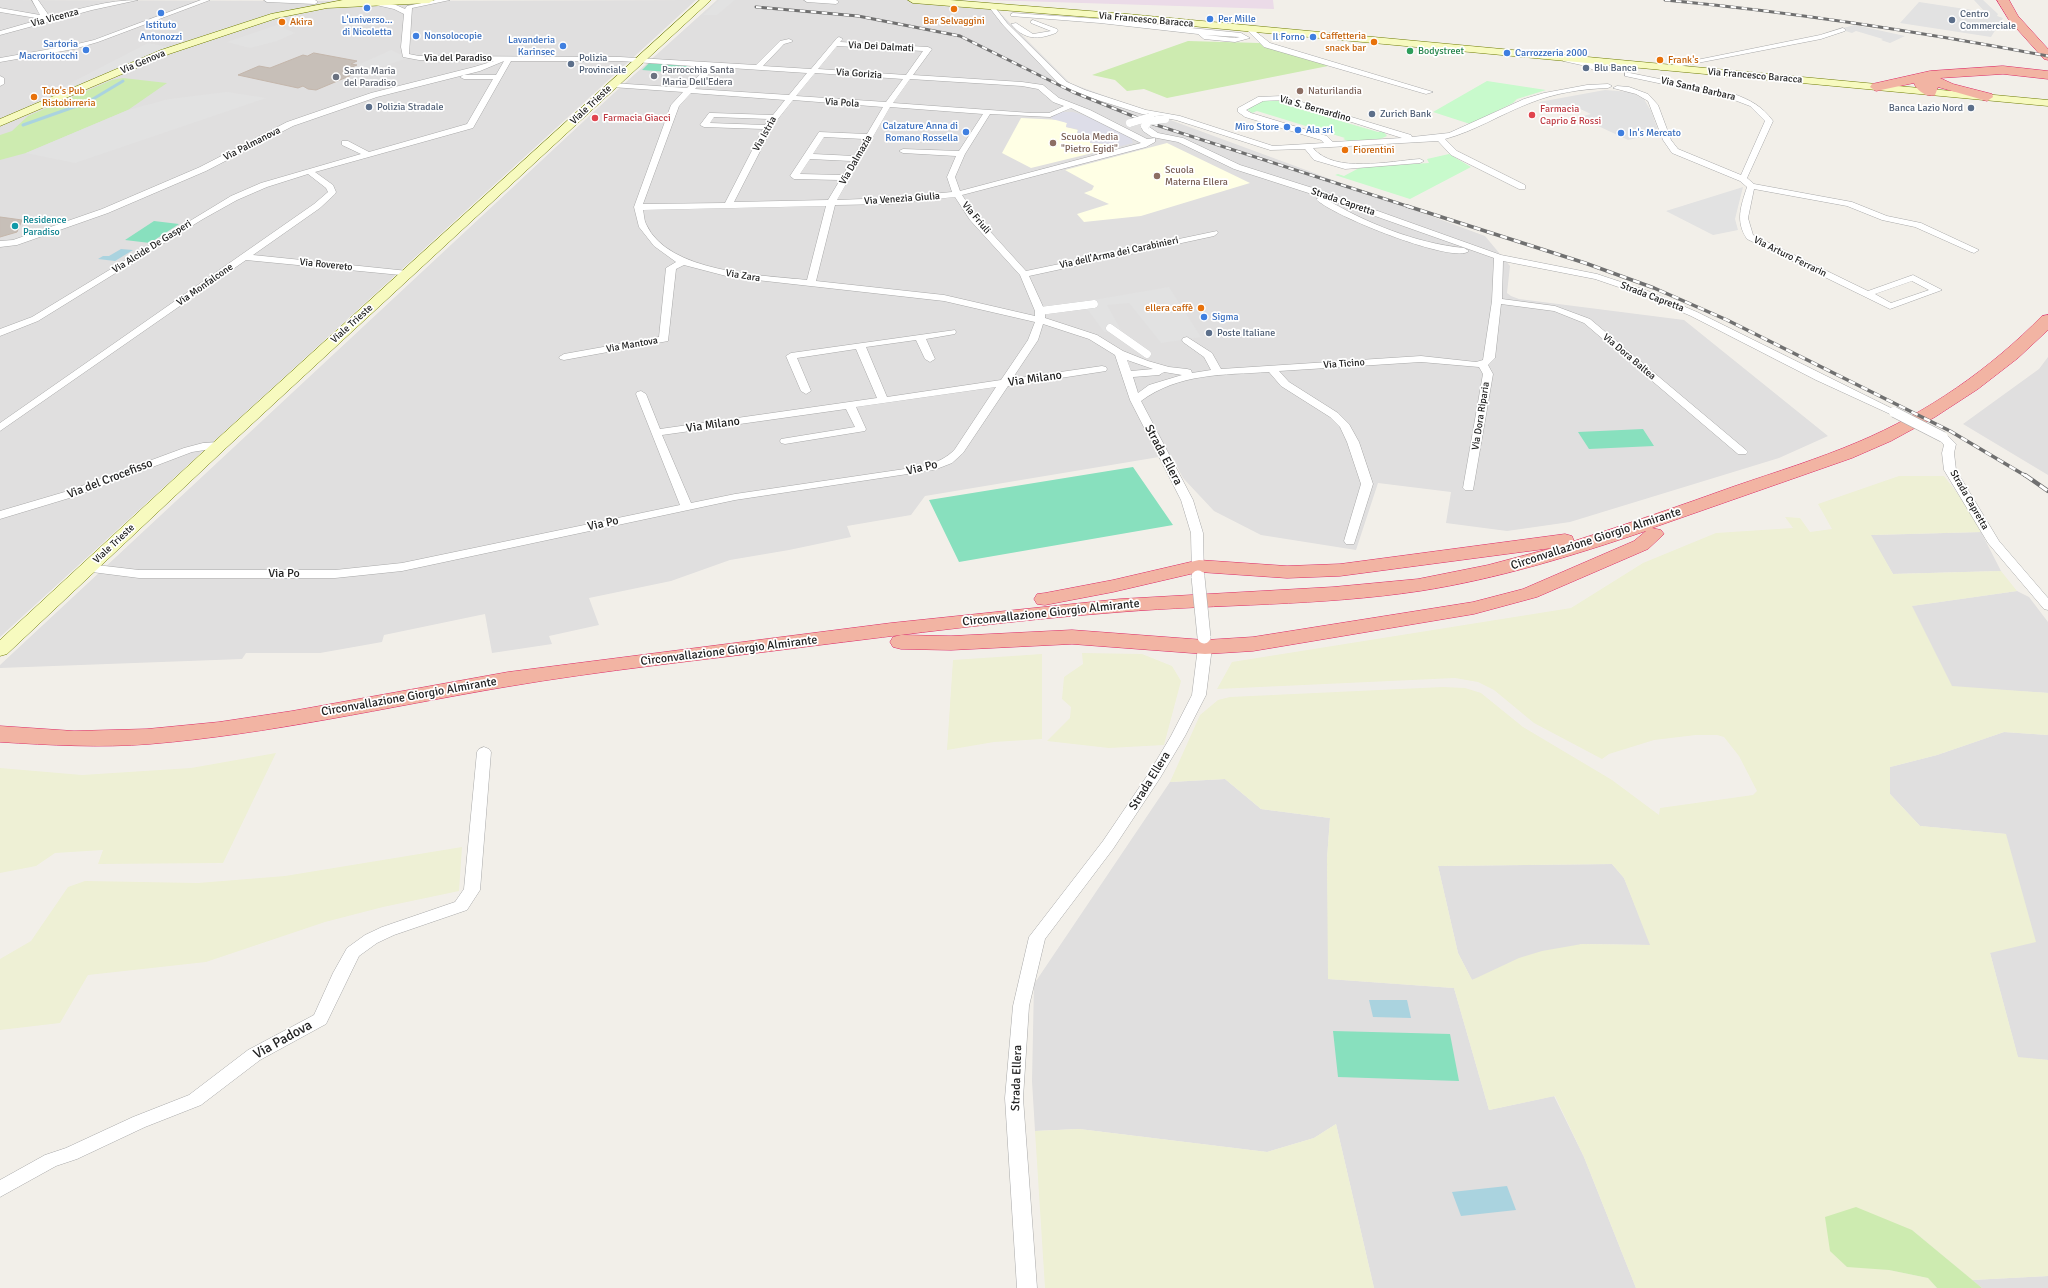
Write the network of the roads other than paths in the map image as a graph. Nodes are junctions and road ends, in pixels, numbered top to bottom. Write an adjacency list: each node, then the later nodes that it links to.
1 (35, 0): 20 (street)
2 (135, 0): 20 (street, Via Vicenza)
3 (206, 0): 32 (street)
4 (267, 0): 14 (street)
5 (429, 0): 12 (main road)
6 (447, 0): 17 (street)
7 (706, 0): 33 (main road, Viale Trieste)
8 (807, 0): 11 (street)
9 (913, 0): 15 (main road, Via Francesco Baracca)
10 (349, 2): 12 (main road); 14 (main road); 14 (main road)
11 (836, 2)
12 (370, 3): 17 (street)
13 (2009, 3): 27 (highway); 29 (highway)
14 (290, 8): 65 (main road, Via Genova)
15 (993, 8): 18 (street); 21 (main road, Via Francesco Baracca); 67 (street, Strada Capretta)
16 (1, 10): 20 (street)
17 (407, 13): 31 (street, Via del Paradiso)
18 (1004, 13): 19 (street); 19 (street)
19 (1013, 15): 23 (street)
20 (46, 19): 24 (street, Via Vicenza)
21 (1249, 29): 30 (main road, Via Francesco Baracca); 57 (street)
22 (1843, 30): 37 (street)
23 (1200, 32): 23 (street)
24 (2, 36)
25 (789, 41): 36 (street)
26 (837, 41): 28 (street, Via Dei Dalmati); 40 (street, Via Istria)
27 (2048, 43)
28 (928, 49): 47 (street, Via Dalmazia)
29 (2048, 56)
30 (1557, 57): 34 (main road, Via Francesco Baracca); 42 (street)
31 (509, 58): 33 (street, Via del Paradiso); 38 (street, Via Palmanova); 46 (street)
32 (0, 60)
33 (642, 60): 35 (street, Via Gorizia); 51 (main road, Viale Trieste)
34 (1613, 63): 37 (main road, Via Francesco Baracca); 42 (street)
35 (714, 64): 36 (street, Via Gorizia); 56 (street)
36 (758, 67): 40 (street, Via Gorizia)
37 (1661, 68): 54 (main road, Via Francesco Baracca)
38 (477, 69): 44 (street); 45 (street, Via Palmanova)
39 (2048, 69): 41 (highway)
40 (814, 71): 47 (street, Via Gorizia); 59 (street, Via Istria)
41 (2026, 71): 43 (highway); 49 (highway)
42 (1598, 74): 52 (street); 53 (street)
43 (2048, 74)
44 (468, 76): 45 (street); 46 (street)
45 (447, 77): 93 (street, Via Palmanova)
46 (498, 77): 77 (street)
47 (908, 77): 61 (street, Via Dalmazia); 62 (street, Via Gorizia)
48 (0, 78): 50 (street)
49 (1931, 81): 54 (highway); 58 (highway)
50 (0, 84)
51 (612, 85): 56 (street, Via Pola); 99 (main road, Viale Trieste)
52 (1608, 86): 53 (street); 55 (street)
53 (1582, 87): 70 (street)
54 (1876, 87)
55 (1617, 88): 84 (street); 84 (street, Via Santa Barbara)
56 (688, 91): 59 (street, Via Pola); 91 (street)
57 (1429, 92)
58 (1987, 97): 60 (main road)
59 (788, 99): 61 (street, Via Pola); 64 (street, Via Istria)
60 (2048, 103)
61 (887, 106): 63 (street, Via Pola); 69 (street, Via Dalmazia)
62 (1070, 106): 63 (street, Via Pola); 66 (street, Via Gorizia)
63 (988, 112): 78 (street, Via Friuli)
64 (774, 117): 68 (street, Via Istria); 68 (street)
65 (1, 119)
66 (1109, 122): 67 (street, bridge); 73 (street, Via Gorizia)
67 (1148, 122): 73 (street); 75 (street, bridge); 87 (street, Strada Capretta)
68 (768, 127): 90 (street, Via Istria)
69 (869, 137): 79 (street); 80 (street, Via Dalmazia)
70 (1440, 138): 71 (street); 86 (street)
71 (1415, 140): 74 (street); 74 (street, Via S. Bernardino)
72 (345, 143): 77 (street)
73 (1146, 144): 88 (street, Via Venezia Giulia)
74 (1331, 145): 75 (street)
75 (1308, 147): 81 (street)
76 (903, 151): 78 (street)
77 (367, 154): 82 (street)
78 (962, 154): 88 (street, Via Friuli)
79 (808, 156): 80 (street); 83 (street)
80 (857, 159): 83 (street, Via Dalmazia)
81 (1420, 161)
82 (309, 171): 96 (street, Via Monfalcone); 109 (street, Via Alcide De Gasperi)
83 (845, 178): 89 (street, Via Dalmazia)
84 (1743, 179): 85 (street)
85 (1751, 186): 94 (street); 102 (street, Via Arturo Ferrarin)
86 (1522, 187)
87 (1306, 189): 95 (street, Strada Capretta); 95 (street)
88 (957, 194): 89 (street, Via Venezia Giulia); 100 (street, Via Friuli)
89 (831, 203): 90 (street, Via Venezia Giulia); 101 (street, Via Dalmazia)
90 (728, 205): 91 (street, Via Venezia Giulia)
91 (638, 207): 98 (street, Via Zara)
92 (1214, 233): 100 (street, Via dell'Arma dei Carabinieri)
93 (0, 244)
94 (1974, 250)
95 (1482, 251): 97 (street, Strada Capretta)
96 (245, 257): 99 (street, Via Rovereto); 130 (street, Via Monfalcone)
97 (1499, 257): 103 (street, Via Dora Riparia); 143 (street, Strada Capretta, bridge)
98 (683, 262): 101 (street, Via Zara); 116 (street, Via Mantova)
99 (408, 274): 133 (main road, Viale Trieste)
100 (1024, 274): 105 (street, Via Friuli)
101 (811, 284): 105 (street, Via Zara)
102 (1867, 294): 102 (street, Via Arturo Ferrarin)
103 (1497, 301): 118 (street, Via Dora Riparia); 134 (street, Via Dora Baltea)
104 (1094, 304): 105 (street)
105 (1040, 315): 114 (street); 124 (street, Via Po)
106 (2048, 320): 138 (highway, Circonvallazione Giorgio Almirante)
107 (1110, 328): 115 (street)
108 (951, 332): 110 (street)
109 (0, 333)
110 (920, 337): 113 (street); 117 (street)
111 (1187, 340): 121 (street)
112 (2048, 341): 139 (highway, Circonvallazione Giorgio Almirante)
113 (860, 345): 125 (street); 127 (street)
114 (1119, 353): 122 (street); 123 (street, Strada Ellera)
115 (1147, 354)
116 (564, 357)
117 (930, 359)
118 (1481, 364): 119 (street, Via Ticino); 135 (street, Via Dora Riparia)
119 (1272, 369): 121 (street, Via Ticino); 140 (street)
120 (1102, 370): 124 (street, Via Milano)
121 (1218, 372): 122 (street, Via Ticino)
122 (1173, 376): 123 (street); 128 (street)
123 (1129, 377): 128 (street, Strada Ellera)
124 (1005, 383): 127 (street, Via Milano); 136 (street, Via Po)
125 (806, 391)
126 (641, 394): 131 (street)
127 (884, 400): 129 (street, Via Milano)
128 (1135, 400): 142 (street, Strada Ellera)
129 (850, 405): 131 (street, Via Milano); 132 (street)
130 (0, 428)
131 (656, 433): 136 (street)
132 (785, 441)
133 (220, 445): 137 (street, Via del Crocefisso); 141 (main road, Viale Trieste)
134 (1742, 452)
135 (1469, 488)
136 (687, 507): 141 (street, Via Po)
137 (0, 515)
138 (1628, 530): 142 (highway); 144 (highway, Circonvallazione Giorgio Almirante)
139 (1654, 534): 144 (highway, Circonvallazione Giorgio Almirante); 145 (highway)
140 (1350, 542)
141 (88, 568): 146 (main road, Viale Trieste)
142 (1198, 572): 144 (highway); 145 (street, Strada Ellera, bridge)
143 (2048, 606)
144 (895, 636): 145 (highway); 147 (highway, Circonvallazione Giorgio Almirante); 148 (highway, Circonvallazione Giorgio Almirante)
145 (1205, 642): 151 (street, Strada Ellera)
146 (0, 650)
147 (0, 734)
148 (0, 749)
149 (484, 752): 150 (street, Via Padova)
150 (0, 1189)
151 (1027, 1288)

